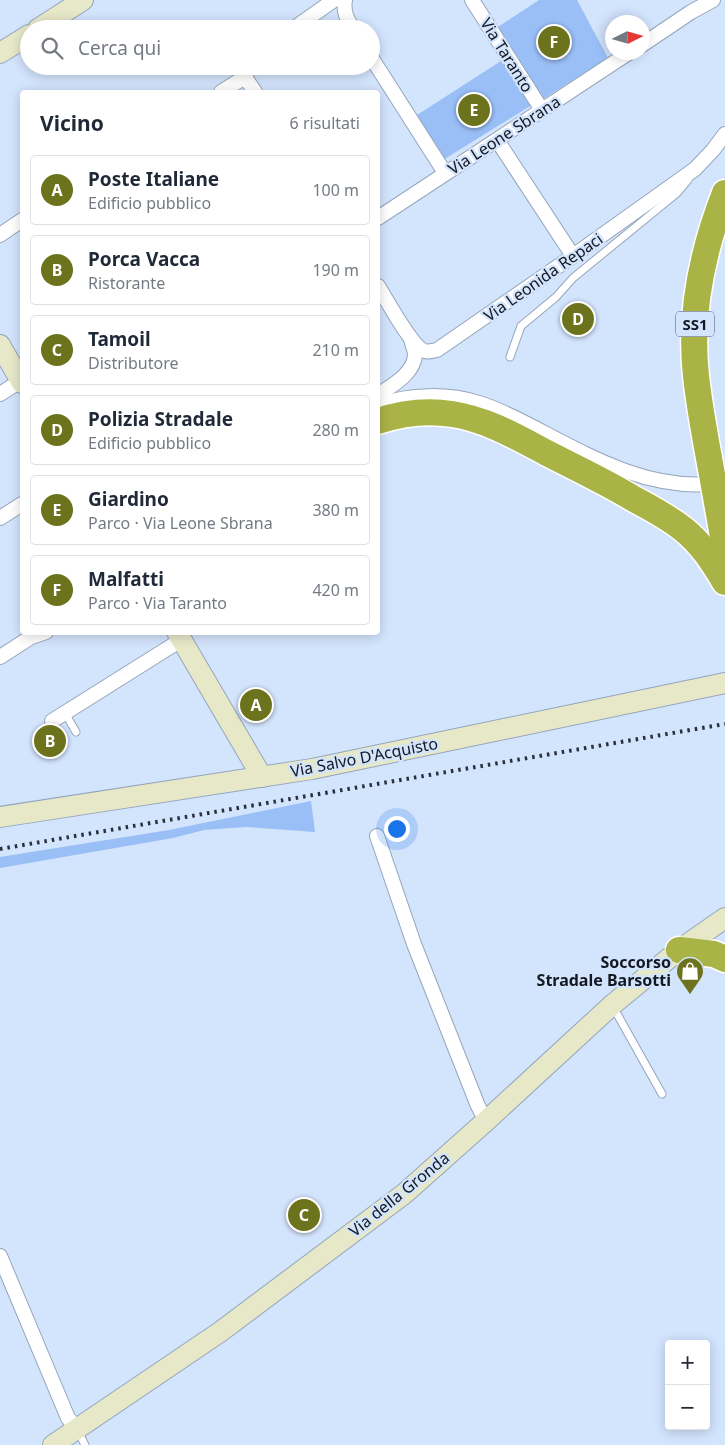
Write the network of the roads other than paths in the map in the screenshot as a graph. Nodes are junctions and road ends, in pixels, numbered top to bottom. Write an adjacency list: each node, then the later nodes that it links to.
1 (83, 0): 6 (street)
2 (334, 0): 7 (street)
3 (345, 0): 8 (street)
4 (472, 0): 18 (street, Via Taranto)
5 (713, 0): 9 (street)
6 (52, 20)
7 (306, 20)
8 (348, 20)
9 (650, 39)
10 (20, 41): 11 (street)
11 (0, 53)
12 (618, 60): 18 (street, Via Leone Sbrana)
13 (380, 71): 22 (street)
14 (243, 75): 16 (street)
15 (248, 75): 17 (street)
16 (224, 90)
17 (254, 90)
18 (542, 110): 20 (street, Via Leone Sbrana)
19 (725, 134): 21 (street, Via Leonida Repaci)
20 (497, 140): 22 (street, Via Leone Sbrana); 28 (street)
21 (695, 169): 28 (street, Via Leonida Repaci); 32 (lane)
22 (446, 173): 24 (street, Via Leone Sbrana)
23 (725, 194): 39 (highway, SS1)
24 (380, 217)
25 (20, 221): 27 (street)
26 (725, 234): 39 (highway, SS1)
27 (0, 235)
28 (573, 256): 30 (street, Via Leonida Repaci)
29 (380, 289): 30 (street)
30 (411, 340): 36 (street)
31 (0, 345): 33 (street)
32 (510, 357)
33 (20, 378)
34 (20, 382): 35 (street)
35 (0, 394)
36 (380, 394)
37 (380, 404): 40 (street)
38 (380, 421): 44 (highway)
39 (719, 461): 43 (highway, SS1, bridge)
40 (725, 482)
41 (20, 505): 42 (street)
42 (0, 518)
43 (725, 548)
44 (725, 582)
45 (35, 635): 47 (street)
46 (179, 636): 49 (street); 52 (street)
47 (0, 658)
48 (725, 683): 52 (street, Via Salvo D'Acquisto)
49 (65, 713): 50 (street); 51 (lane)
50 (52, 721)
51 (76, 732)
52 (262, 777): 53 (street, Via Salvo D'Acquisto)
53 (0, 818)
54 (377, 836): 60 (street)
55 (725, 918): 56 (street, Via della Gronda)
56 (679, 950): 57 (highway); 58 (street, Via della Gronda)
57 (725, 960)
58 (612, 1005): 59 (lane); 60 (street, Via della Gronda)
59 (662, 1094)
60 (486, 1121): 62 (street, Via della Gronda)
61 (0, 1256): 62 (street)
62 (81, 1437): 63 (street, Via della Gronda)
63 (53, 1445)

